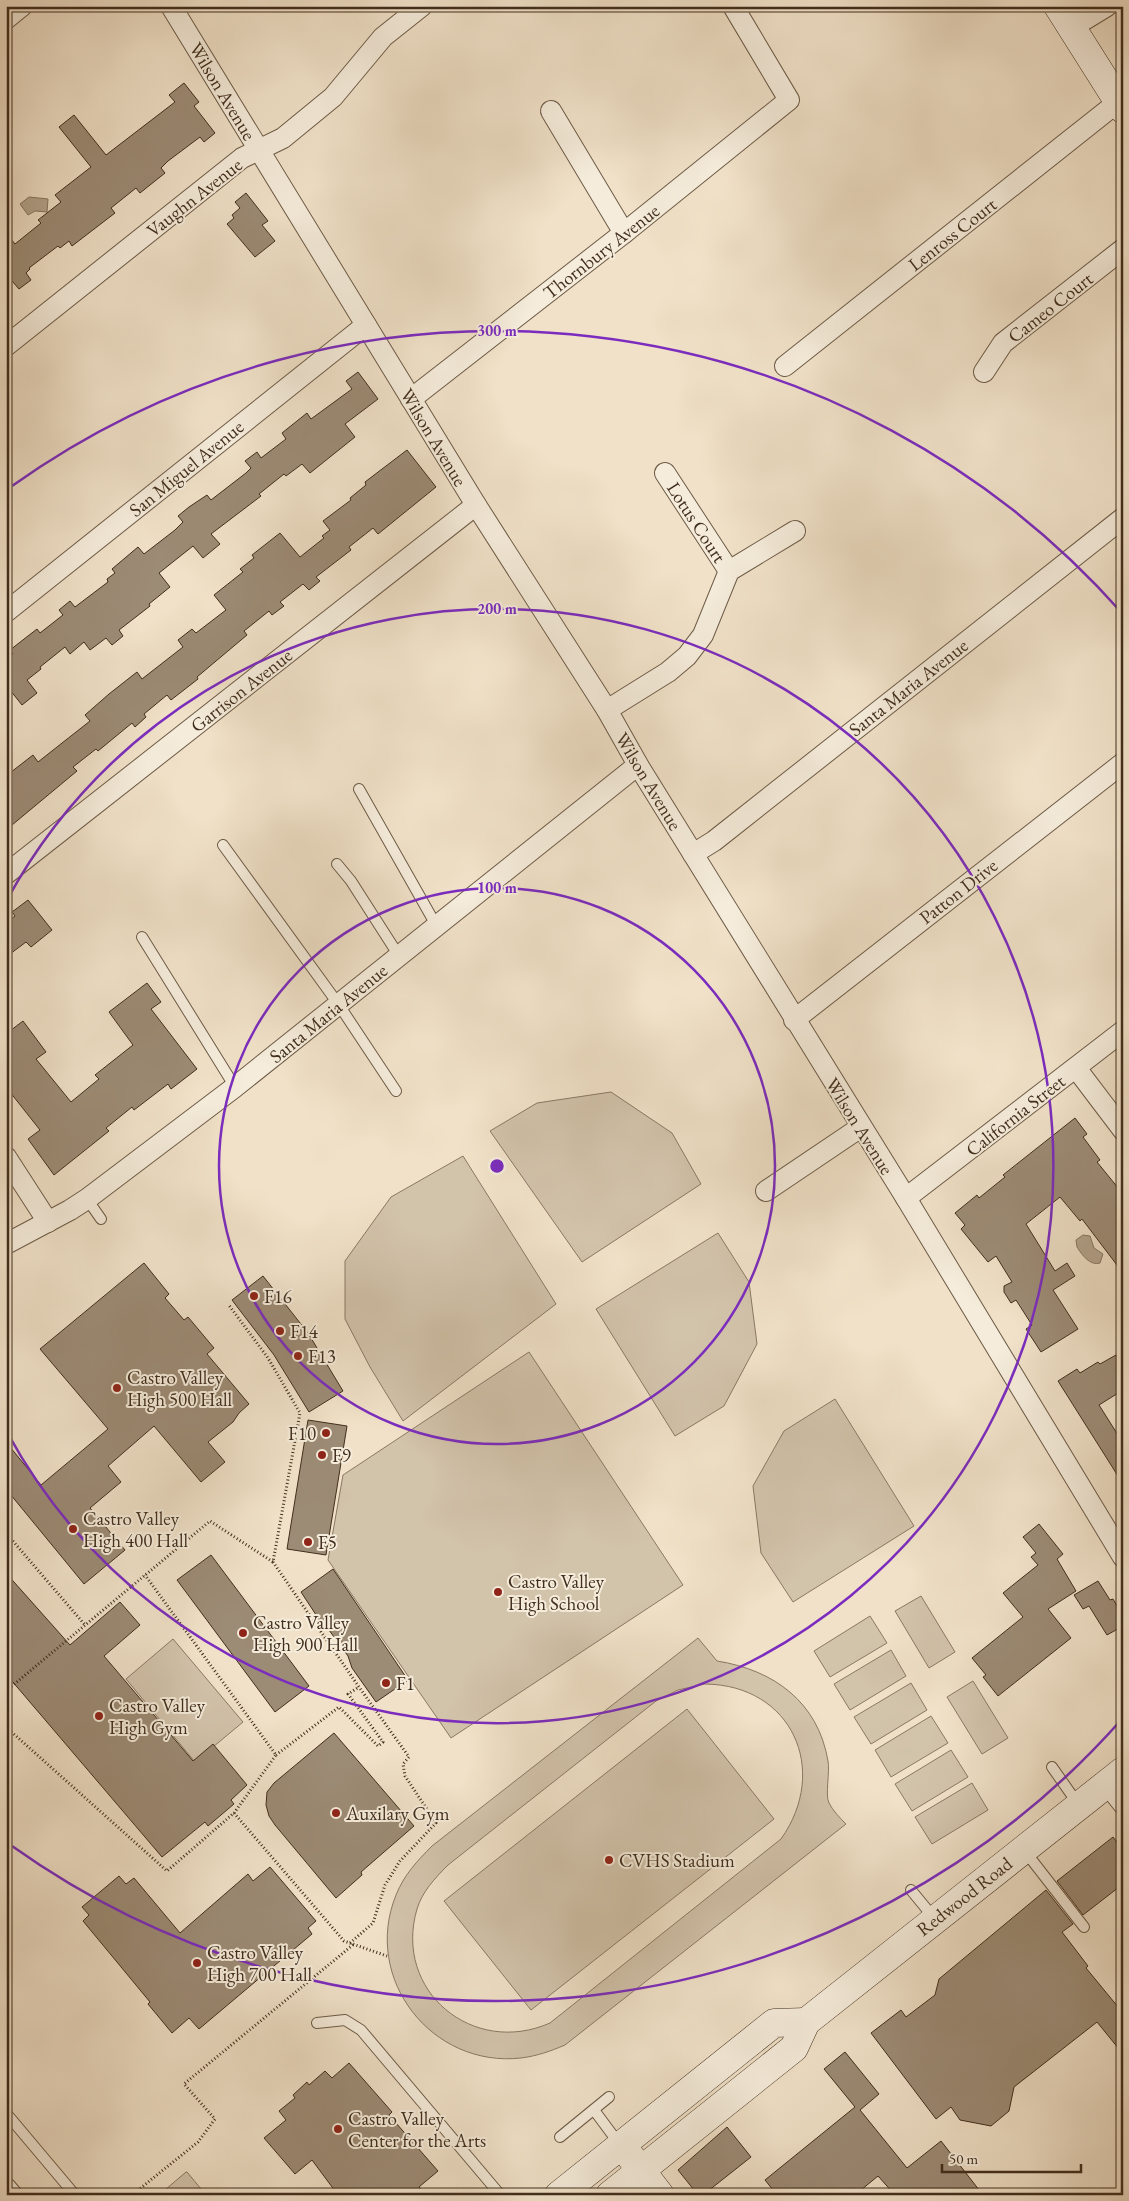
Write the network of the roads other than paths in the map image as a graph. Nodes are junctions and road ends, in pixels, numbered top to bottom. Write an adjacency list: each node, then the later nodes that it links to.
1 (22, 6): 7 (street)
2 (422, 6): 10 (street, Vaughn Avenue)
3 (733, 6): 11 (street, Thornbury Avenue)
4 (1107, 6): 6 (street)
5 (173, 7): 10 (street, Wilson Avenue)
6 (1065, 17): 8 (main road)
7 (6, 19)
8 (1120, 106): 15 (street, Lenross Court)
9 (551, 111): 11 (street)
10 (258, 150): 13 (street, Wilson Avenue); 14 (street, Vaughn Avenue)
11 (624, 234): 17 (street, Thornbury Avenue)
12 (1123, 250): 16 (street, Cameo Court)
13 (366, 325): 17 (street, Wilson Avenue); 23 (street, San Miguel Avenue)
14 (6, 346)
15 (785, 366)
16 (984, 372)
17 (411, 398): 19 (street, Wilson Avenue)
18 (666, 473): 22 (street, Lotus Court)
19 (476, 505): 24 (street, Wilson Avenue); 31 (street, Garrison Avenue)
20 (1123, 518): 29 (street, Santa Maria Avenue)
21 (795, 531): 22 (street)
22 (728, 571): 24 (street)
23 (6, 612)
24 (607, 710): 26 (street, Wilson Avenue)
25 (1123, 763): 36 (street, Patton Drive)
26 (638, 765): 29 (street, Wilson Avenue); 32 (street, Santa Maria Avenue)
27 (359, 789): 32 (lane)
28 (223, 845): 35 (lane)
29 (693, 854): 36 (street, Wilson Avenue)
30 (337, 864): 34 (lane)
31 (6, 874)
32 (436, 925): 34 (street, Santa Maria Avenue)
33 (142, 936): 39 (lane)
34 (399, 956): 35 (street, Santa Maria Avenue)
35 (339, 1005): 39 (street, Santa Maria Avenue); 40 (lane)
36 (794, 1020): 41 (street, Wilson Avenue)
37 (1123, 1031): 38 (street, California Street)
38 (1076, 1068): 42 (street); 45 (street, California Street)
39 (236, 1087): 46 (street, Santa Maria Avenue)
40 (396, 1091)
41 (861, 1127): 44 (street); 45 (street, Wilson Avenue)
42 (1123, 1130)
43 (6, 1157): 48 (street)
44 (766, 1191)
45 (906, 1198): 50 (street, Wilson Avenue)
46 (86, 1199): 47 (lane); 48 (street, Santa Maria Avenue)
47 (101, 1219)
48 (48, 1222): 49 (street, Santa Maria Avenue)
49 (6, 1244)
50 (1123, 1557)
51 (1052, 1767): 53 (lane)
52 (1117, 1786): 53 (main road, Redwood Road)
53 (1078, 1804): 54 (main road, Redwood Road)
54 (1023, 1849): 56 (main road, Redwood Road); 57 (lane)
55 (911, 1890): 56 (lane)
56 (934, 1919): 58 (main road, Redwood Road)
57 (1084, 1926)
58 (806, 2022): 64 (main road); 65 (main road, Redwood Road)
59 (317, 2023): 67 (lane)
60 (609, 2097): 61 (lane)
61 (594, 2110): 63 (lane); 64 (lane)
62 (6, 2113): 69 (lane)
63 (560, 2137)
64 (621, 2145): 65 (main road); 70 (main road)
65 (641, 2170): 71 (main road, Redwood Road); 72 (main road)
66 (6, 2188): 68 (street)
67 (497, 2191)
68 (12, 2195)
69 (74, 2195)
70 (559, 2195)
71 (610, 2195)
72 (660, 2195)

